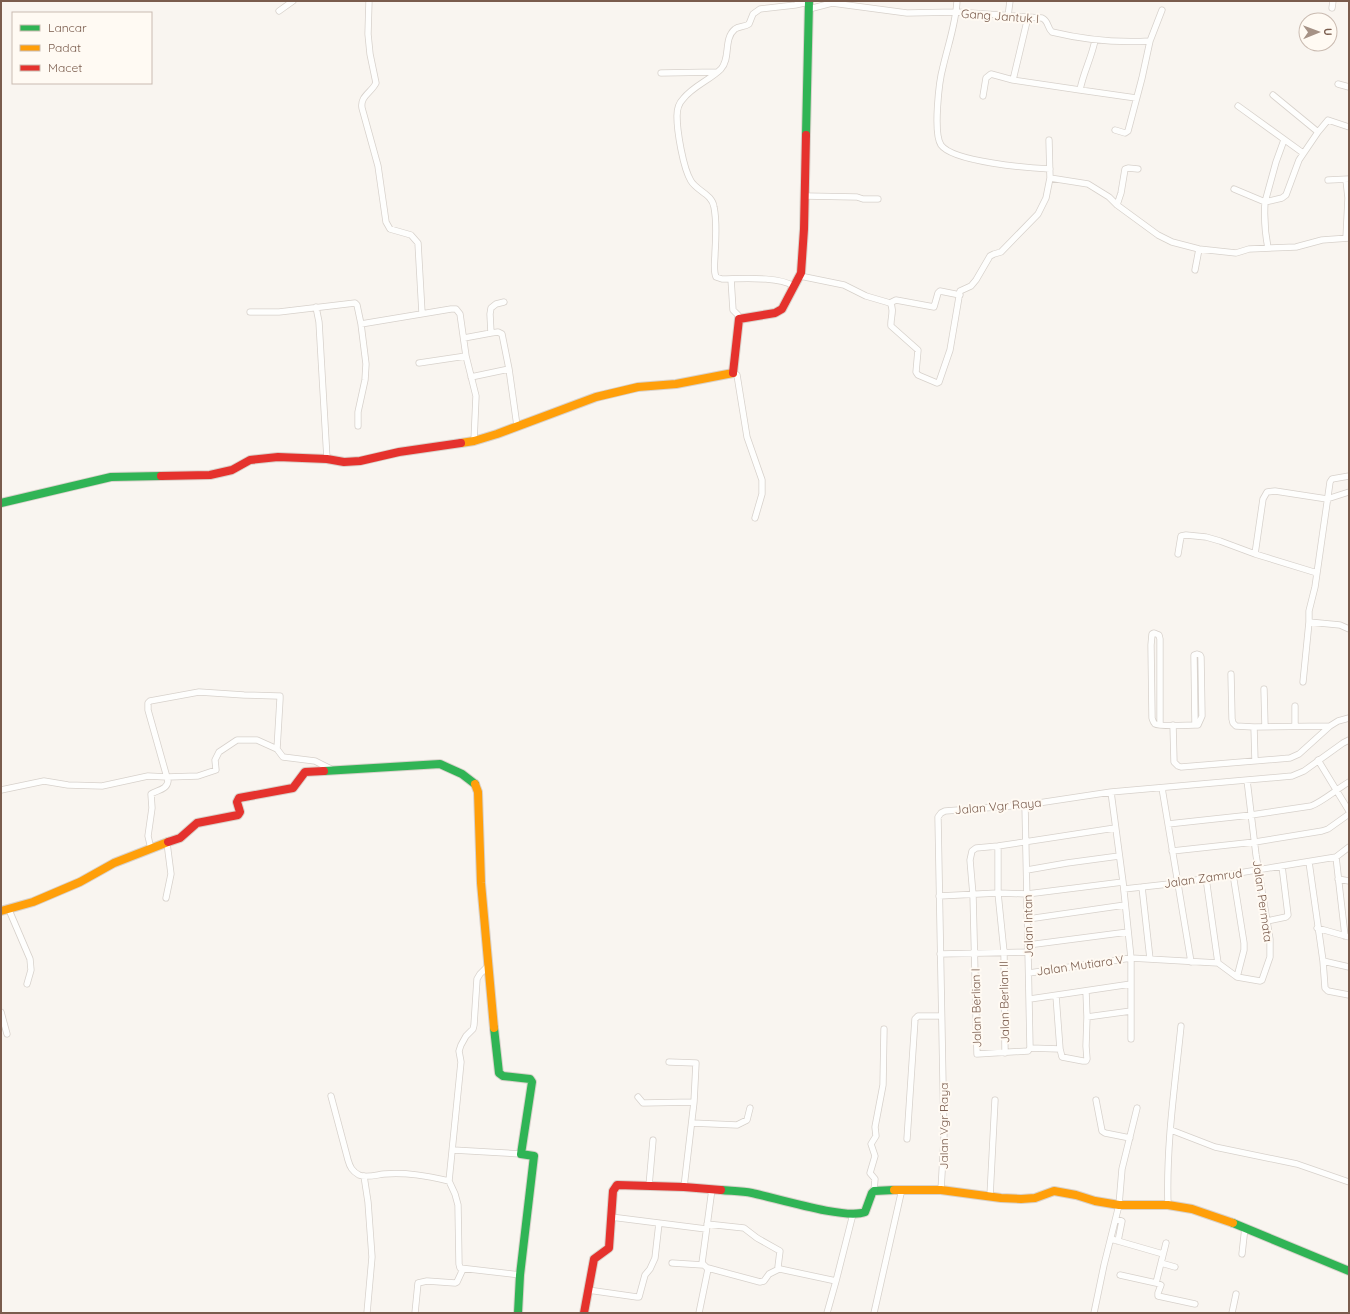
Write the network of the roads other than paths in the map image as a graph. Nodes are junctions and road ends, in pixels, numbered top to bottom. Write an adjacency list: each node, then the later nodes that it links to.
1 (293, 1): 9 (street)
2 (369, 1): 53 (street)
3 (957, 1): 10 (street)
4 (1010, 1): 11 (street)
5 (1332, 1): 7 (street)
6 (809, 4): 10 (street, Gang Jantuk I); 15 (street, Gang Jantuk I); 37 (street)
7 (1332, 8)
8 (1162, 10): 14 (street)
9 (279, 11)
10 (956, 12): 11 (street, Gang Jantuk I); 31 (street)
11 (1008, 16): 12 (street, Gang Jantuk I)
12 (1028, 17): 13 (street, Gang Jantuk I); 17 (street)
13 (1095, 40): 14 (street, Gang Jantuk I); 20 (street)
14 (1150, 41): 23 (street)
15 (717, 72): 16 (street); 46 (street)
16 (661, 73)
17 (1013, 80): 20 (street); 22 (street)
18 (1338, 84): 19 (street)
19 (1349, 87)
20 (1080, 90): 23 (street)
21 (1273, 95): 27 (street)
22 (983, 96)
23 (1136, 98): 26 (street)
24 (1238, 106): 29 (street)
25 (1349, 128): 27 (street)
26 (1115, 130)
27 (1318, 132): 30 (street)
28 (1049, 140): 31 (street)
29 (1284, 140): 30 (street); 39 (street)
30 (1303, 153): 39 (street)
31 (1050, 169): 33 (street)
32 (1138, 169): 40 (street)
33 (1050, 178): 40 (street); 48 (street)
34 (1348, 179): 35 (street); 41 (street)
35 (1328, 180)
36 (1234, 189): 39 (street)
37 (805, 196): 38 (street); 45 (street)
38 (878, 199)
39 (1265, 202): 42 (street)
40 (1117, 206): 43 (street)
41 (1348, 238): 42 (street)
42 (1268, 248): 43 (street)
43 (1199, 249): 44 (street)
44 (1195, 270)
45 (800, 276): 47 (street); 50 (street)
46 (731, 279): 47 (street); 54 (street)
47 (793, 286): 54 (street)
48 (960, 295): 50 (street); 50 (street)
49 (504, 302): 56 (street)
50 (890, 303)
51 (316, 307): 52 (street); 55 (street); 66 (street)
52 (250, 312)
53 (422, 313): 55 (street); 57 (street)
54 (739, 319): 61 (street)
55 (361, 324): 63 (street)
56 (491, 333): 57 (street); 60 (street)
57 (464, 338): 58 (street)
58 (466, 356): 59 (street); 62 (street)
59 (419, 363)
60 (510, 368): 62 (street); 64 (street)
61 (733, 373): 64 (street); 71 (street)
62 (471, 377): 65 (street)
63 (358, 426)
64 (517, 426): 65 (street)
65 (474, 441): 66 (street)
66 (327, 459): 70 (street)
67 (1349, 476): 69 (street)
68 (1349, 492): 69 (street)
69 (1327, 499): 73 (street); 74 (street)
70 (1, 503)
71 (756, 518)
72 (1178, 554): 73 (street)
73 (1255, 554): 74 (street)
74 (1317, 573): 75 (street)
75 (1309, 622): 76 (street); 78 (street)
76 (1349, 629)
77 (1231, 674): 87 (street)
78 (1303, 682)
79 (1264, 689): 88 (street)
80 (1296, 706): 85 (street)
81 (1349, 718): 86 (street)
82 (1160, 725): 82 (street); 83 (street)
83 (1173, 725): 84 (street); 92 (street)
84 (1195, 725): 84 (street)
85 (1295, 726): 86 (street); 88 (street)
86 (1330, 726): 92 (street)
87 (1254, 727): 88 (street); 92 (street)
88 (1265, 727)
89 (1349, 740): 91 (street, Jalan Vgr Raya)
90 (277, 749): 93 (street); 94 (street); 94 (street)
91 (1318, 760): 95 (street, Jalan Vgr Raya); 99 (street)
92 (1255, 761)
93 (333, 771): 108 (street); 151 (street)
94 (167, 778): 98 (street); 111 (street)
95 (1247, 780): 97 (street, Jalan Vgr Raya); 103 (street, Jalan Permata)
96 (1349, 782): 99 (street)
97 (1162, 788): 100 (street, Jalan Vgr Raya); 104 (street)
98 (1, 790)
99 (1336, 790): 102 (street); 103 (street)
100 (1111, 792): 101 (street, Jalan Vgr Raya); 105 (street)
101 (1025, 805): 106 (street, Jalan Intan); 130 (street, Jalan Vgr Raya)
102 (1349, 813): 107 (street)
103 (1251, 815): 104 (street); 107 (street, Jalan Permata)
104 (1168, 824): 112 (street)
105 (1116, 828): 106 (street); 113 (street)
106 (1026, 841): 109 (street); 117 (street, Jalan Intan)
107 (1255, 842): 112 (street); 118 (street, Jalan Permata)
108 (167, 844): 111 (street); 131 (street)
109 (998, 846): 127 (street, Jalan Berlian II); 129 (street)
110 (1349, 847): 114 (street, Jalan Zamrud)
111 (151, 849): 135 (street)
112 (1172, 851): 124 (street)
113 (1119, 856): 117 (street); 123 (street)
114 (1336, 857): 115 (street, Jalan Zamrud); 121 (street)
115 (1309, 862): 116 (street, Jalan Zamrud); 138 (street)
116 (1282, 866): 118 (street, Jalan Zamrud); 137 (street)
117 (1027, 870): 128 (street, Jalan Intan)
118 (1259, 870): 119 (street, Jalan Zamrud); 137 (street, Jalan Permata)
119 (1232, 874): 120 (street, Jalan Zamrud); 154 (street)
120 (1206, 878): 124 (street, Jalan Zamrud); 150 (street)
121 (1338, 879): 122 (street); 133 (street)
122 (1349, 881)
123 (1123, 882): 126 (street); 128 (street)
124 (1178, 883): 125 (street, Jalan Zamrud); 149 (street)
125 (1142, 887): 126 (street, Jalan Zamrud); 147 (street)
126 (1124, 889): 132 (street)
127 (998, 893): 128 (street); 129 (street); 142 (street, Jalan Berlian II)
128 (1027, 894): 136 (street, Jalan Intan)
129 (973, 895): 130 (street); 144 (street)
130 (939, 896): 145 (street, Jalan Vgr Raya)
131 (166, 898)
132 (1125, 906): 136 (street); 139 (street)
133 (1342, 906): 134 (street); 140 (street)
134 (1349, 908)
135 (5, 910): 155 (street)
136 (1028, 919): 141 (street, Jalan Intan)
137 (1267, 921): 154 (street, Jalan Permata)
138 (1317, 928): 140 (street); 148 (street)
139 (1128, 932): 141 (street); 146 (street)
140 (1347, 937)
141 (1028, 945): 143 (street, Jalan Intan)
142 (1004, 952): 143 (street); 144 (street); 171 (street, Jalan Berlian II)
143 (1029, 952): 153 (street, Jalan Intan)
144 (975, 953): 145 (street); 171 (street, Jalan Berlian I)
145 (940, 954): 163 (street, Jalan Vgr Raya)
146 (1131, 958): 147 (street); 153 (street, Jalan Mutiara V); 156 (street)
147 (1150, 959): 149 (street)
148 (1323, 961): 152 (street); 158 (street)
149 (1191, 962): 150 (street)
150 (1218, 963): 154 (street, Jalan Permata)
151 (488, 966): 185 (street); 186 (street)
152 (1349, 967)
153 (1029, 973): 160 (street, Jalan Intan)
154 (1237, 977)
155 (26, 984)
156 (1131, 984): 157 (street); 161 (street)
157 (1086, 991): 159 (street); 164 (street)
158 (1349, 995)
159 (1056, 996): 160 (street); 170 (street)
160 (1030, 999): 169 (street, Jalan Intan)
161 (1131, 1011): 164 (street); 168 (street)
162 (1, 1012): 167 (street)
163 (941, 1016): 183 (street); 194 (street, Jalan Vgr Raya)
164 (1087, 1017): 170 (street)
165 (1181, 1026): 181 (street)
166 (884, 1029): 195 (street)
167 (7, 1034)
168 (1131, 1039)
169 (1030, 1048): 170 (street, Jalan Berlian I); 171 (street, Jalan Berlian I)
170 (1060, 1049)
171 (1005, 1053)
172 (669, 1062): 177 (street)
173 (331, 1096): 187 (street)
174 (638, 1097): 177 (street)
175 (995, 1100): 196 (street)
176 (1096, 1100): 182 (street)
177 (694, 1102): 180 (street)
178 (750, 1108): 180 (street)
179 (1137, 1108): 182 (street)
180 (692, 1123): 191 (street)
181 (1171, 1130): 189 (street); 198 (street)
182 (1130, 1138): 197 (street)
183 (907, 1139)
184 (654, 1140): 190 (street)
185 (453, 1150): 186 (street); 188 (street)
186 (521, 1154): 217 (street)
187 (364, 1176): 188 (street); 224 (street)
188 (449, 1181): 214 (street)
189 (1349, 1182)
190 (649, 1186): 191 (street); 200 (street)
191 (684, 1187): 192 (street)
192 (712, 1189): 199 (street); 203 (street)
193 (902, 1189): 194 (street); 195 (street); 230 (street)
194 (941, 1190): 196 (street)
195 (874, 1191): 199 (street)
196 (990, 1196): 197 (street)
197 (1119, 1205): 198 (street); 201 (street)
198 (1168, 1205): 204 (street)
199 (853, 1214): 219 (street)
200 (611, 1217): 202 (street); 221 (street)
201 (1116, 1219): 205 (street); 206 (street)
202 (659, 1223): 203 (street); 221 (street)
203 (707, 1226): 212 (street); 215 (street)
204 (1245, 1227): 209 (street); 216 (street)
205 (1111, 1239): 206 (street); 231 (street)
206 (1118, 1241): 208 (street)
207 (1166, 1243): 208 (street)
208 (1164, 1254): 211 (street)
209 (1242, 1254)
210 (672, 1263): 212 (street)
211 (1161, 1263): 213 (street); 220 (street)
212 (705, 1266): 215 (street); 228 (street)
213 (1175, 1267)
214 (463, 1269): 217 (street); 225 (street)
215 (779, 1269): 219 (street)
216 (1349, 1271)
217 (520, 1275): 226 (street)
218 (1120, 1275): 220 (street)
219 (836, 1280): 229 (street)
220 (1156, 1283): 223 (street)
221 (588, 1290): 227 (street)
222 (1236, 1294): 232 (street)
223 (1195, 1304)
224 (366, 1313)
225 (415, 1313)
226 (518, 1313)
227 (584, 1313)
228 (700, 1313)
229 (827, 1313)
230 (874, 1313)
231 (1094, 1313)
232 (1232, 1313)

